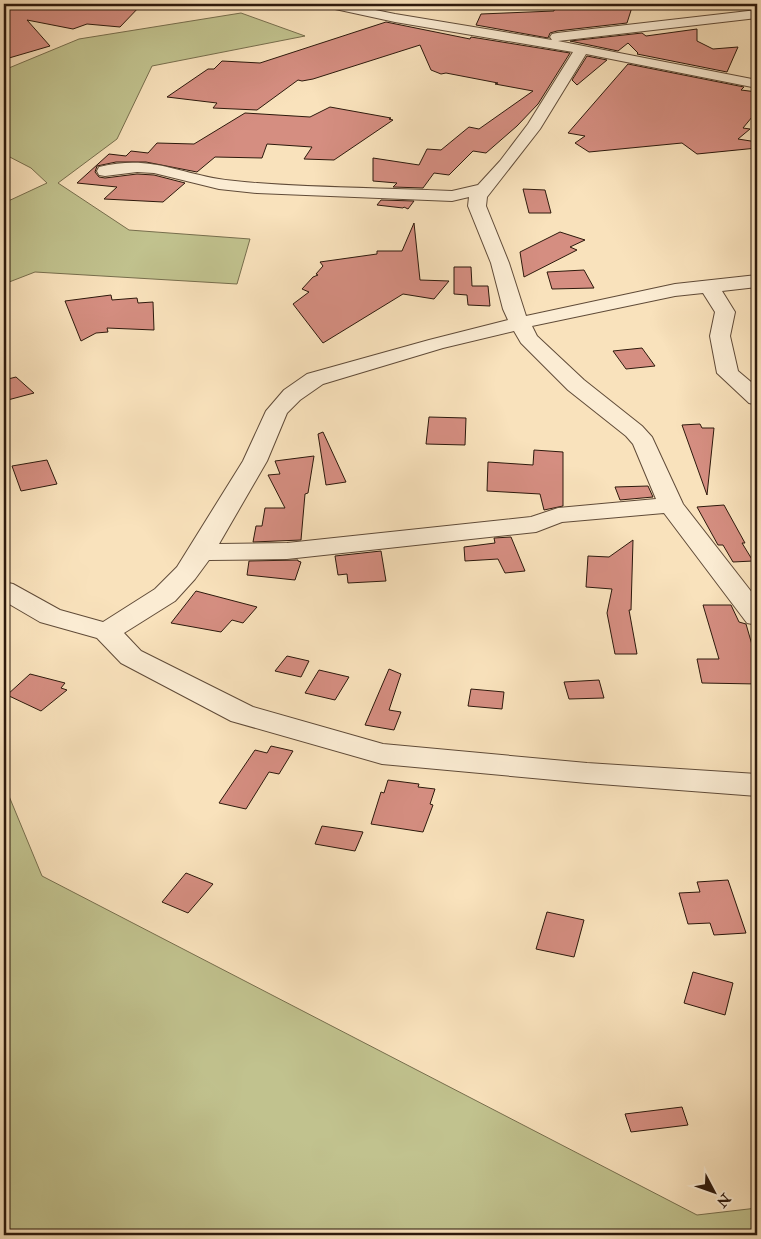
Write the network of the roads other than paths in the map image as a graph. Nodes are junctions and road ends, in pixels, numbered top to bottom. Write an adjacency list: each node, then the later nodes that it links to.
1 (330, 4): 5 (street)
2 (734, 4): 4 (street)
3 (757, 14): 4 (street)
4 (740, 16): 5 (street)
5 (528, 39): 6 (street)
6 (582, 49): 7 (street); 9 (street)
7 (757, 84)
8 (105, 171): 9 (street)
9 (480, 197): 12 (street)
10 (757, 280): 11 (street)
11 (709, 286): 12 (street); 13 (street)
12 (519, 323): 14 (street); 15 (street)
13 (757, 398)
14 (671, 505): 15 (street); 17 (street)
15 (201, 552): 18 (street)
16 (4, 590): 18 (street)
17 (757, 617)
18 (107, 632): 19 (street)
19 (757, 785)

